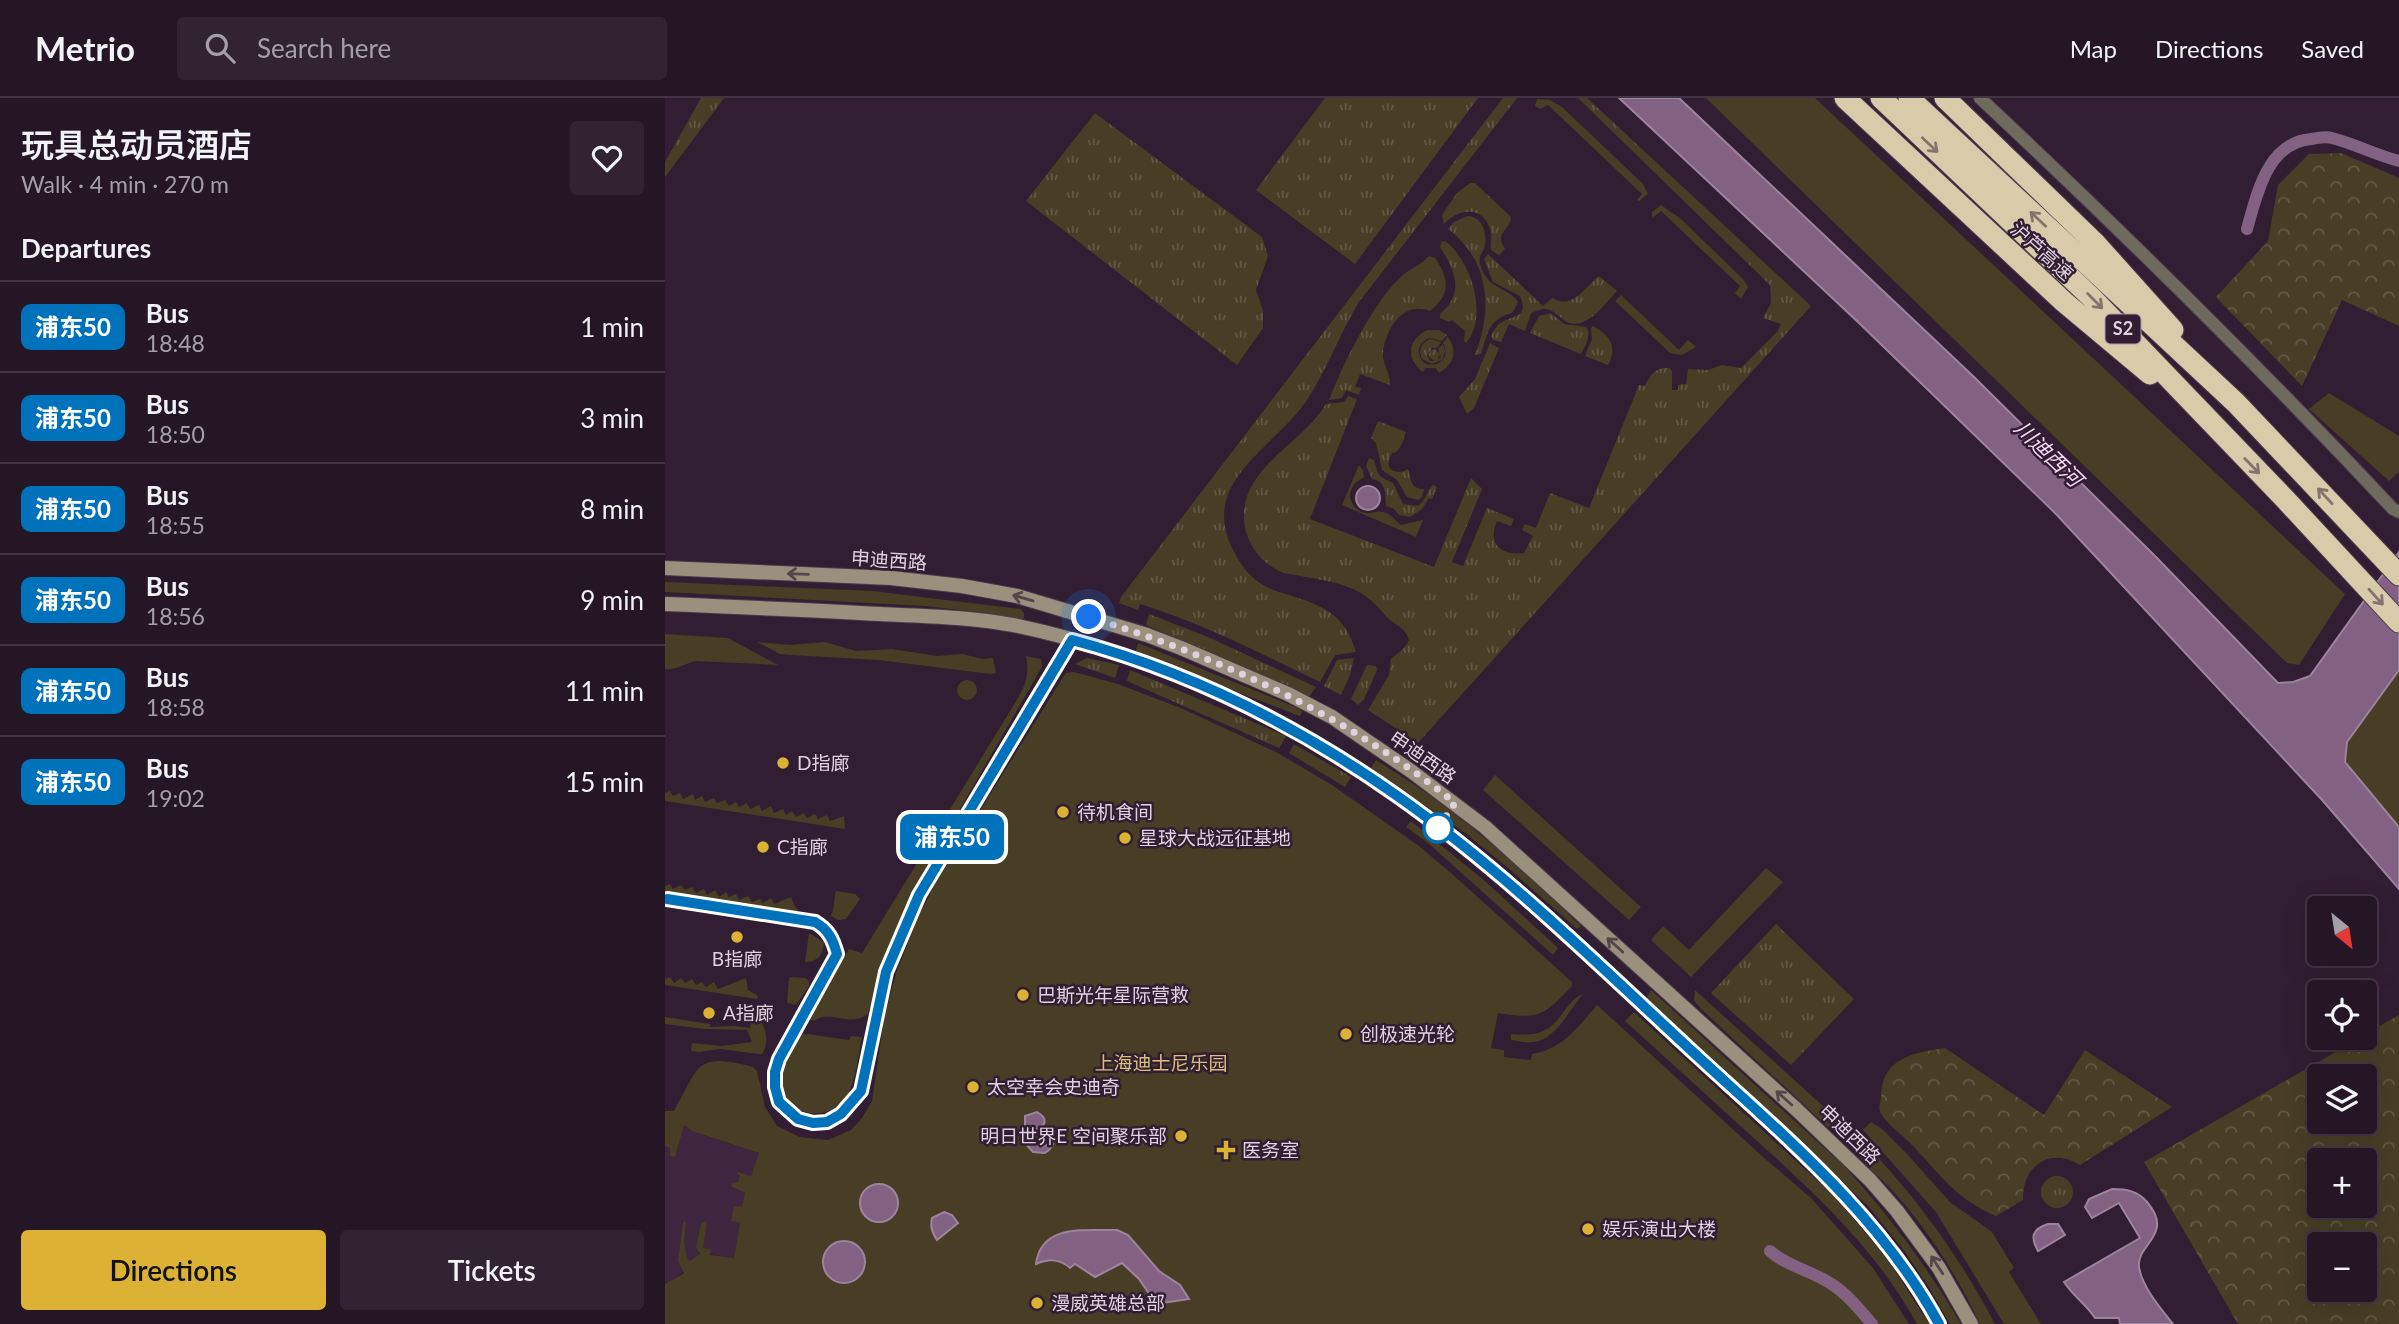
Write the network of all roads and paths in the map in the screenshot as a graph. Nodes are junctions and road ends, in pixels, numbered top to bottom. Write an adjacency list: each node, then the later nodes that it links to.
1 (1845, 98): 7 (highway, 沪芦高速 / S2)
2 (1881, 98): 7 (highway, 沪芦高速 / S2, one-way to 7)
3 (1909, 98): 6 (highway, 沪芦高速 / S2, one-way to 3)
4 (1944, 98): 6 (highway, 沪芦高速 / S2)
5 (1980, 98): 8 (street)
6 (2236, 403): 10 (highway, 沪芦高速 / S2, one-way to 6)
7 (2216, 428): 12 (highway, 沪芦高速 / S2, one-way to 12)
8 (2397, 508)
9 (665, 568): 14 (street, 申迪西路, one-way to 9)
10 (2399, 575)
11 (665, 604): 13 (street)
12 (2399, 622)
13 (1939, 1324)
14 (1971, 1324)

